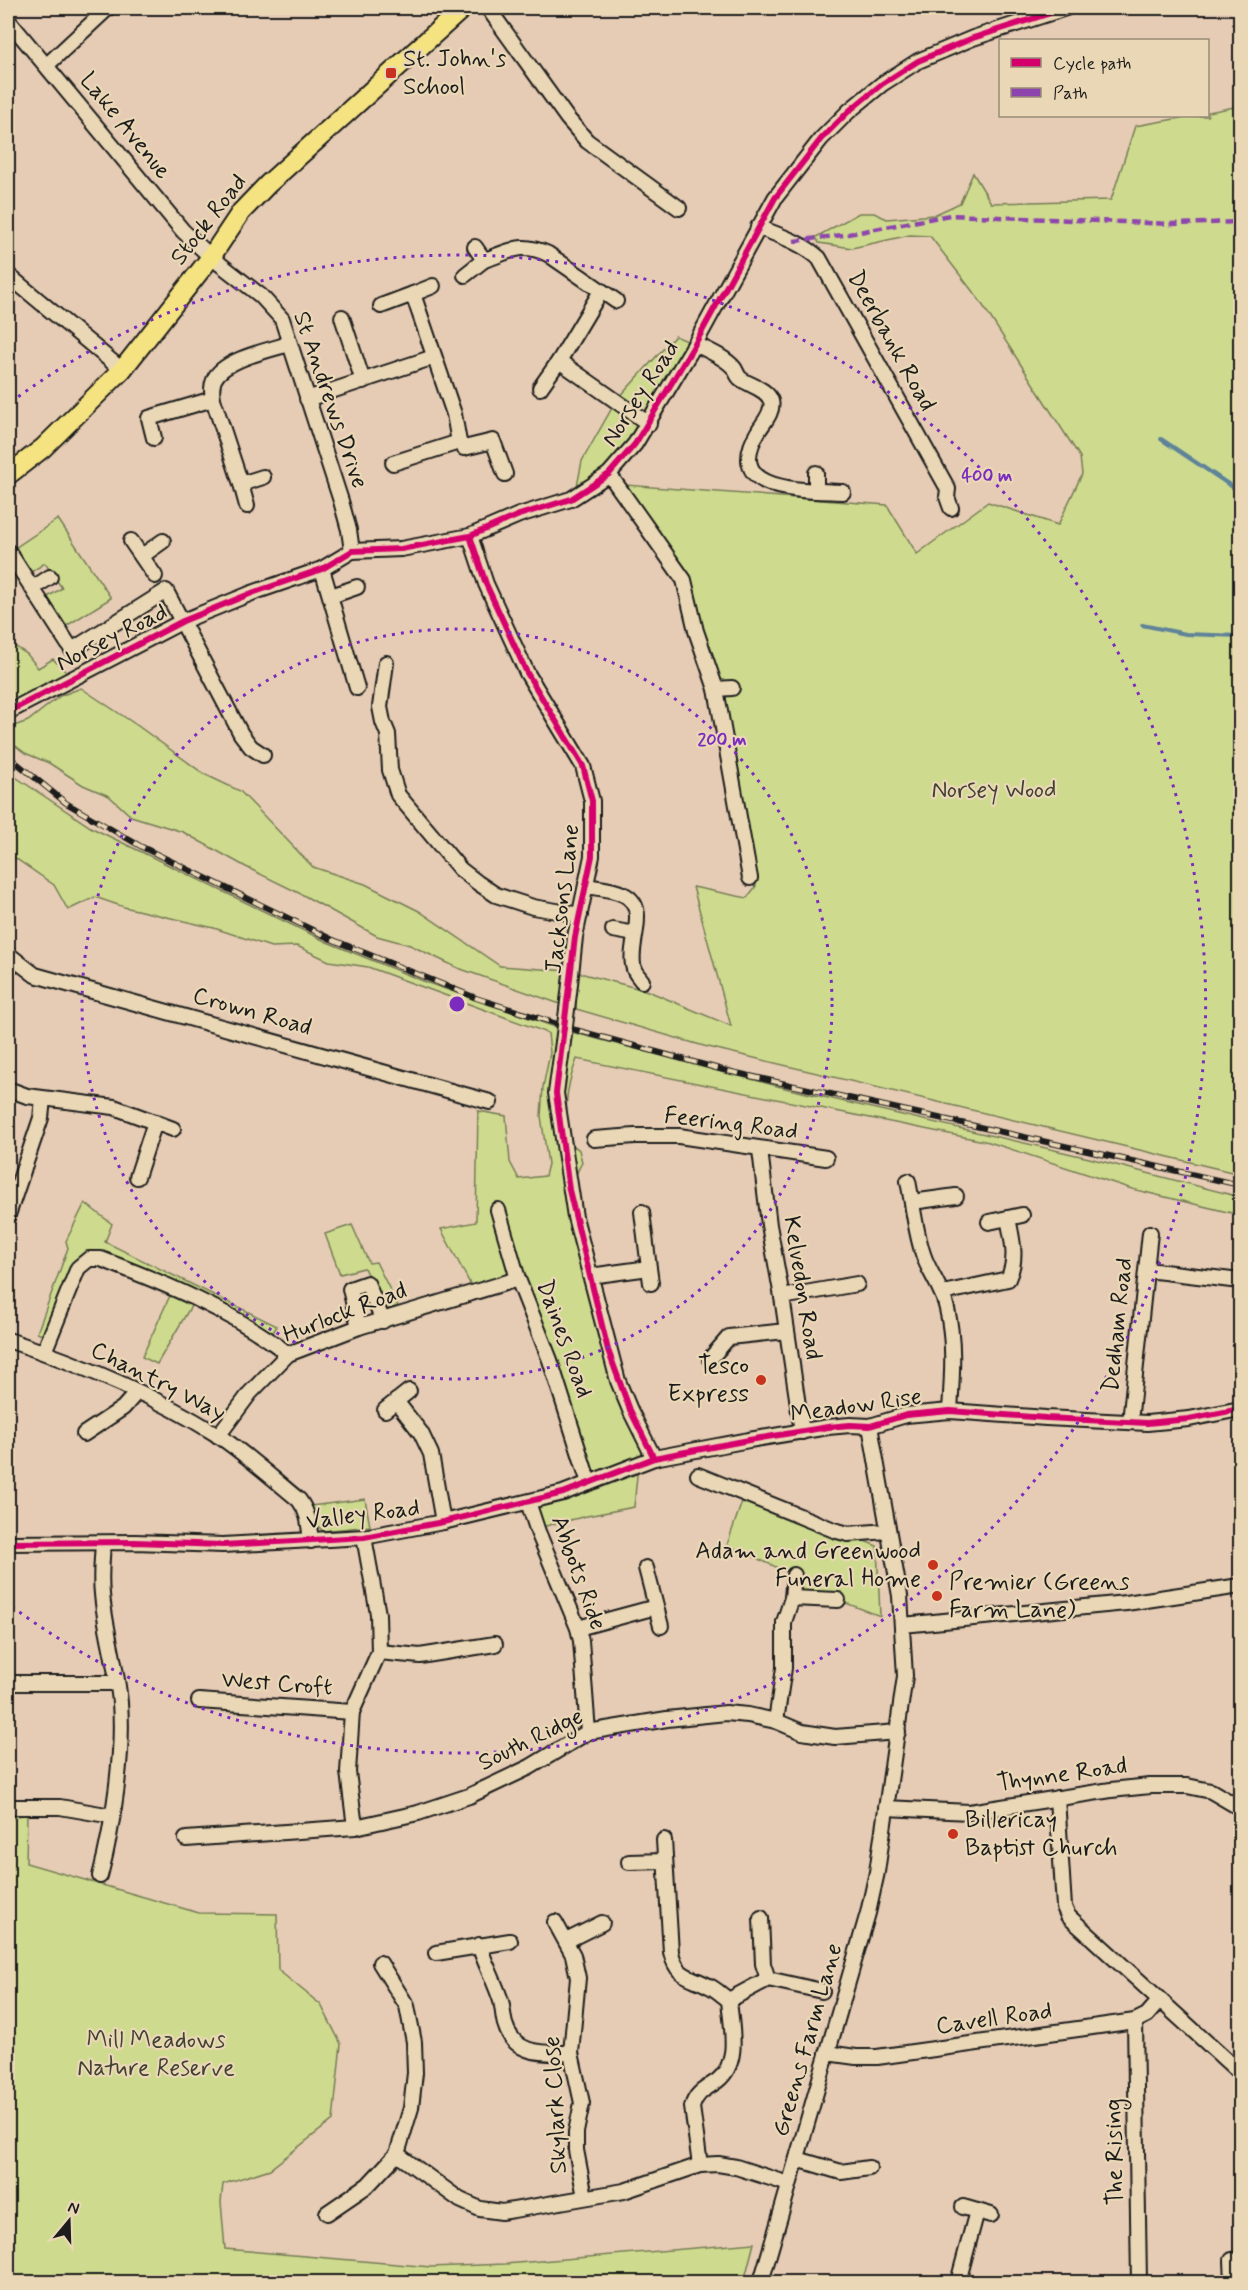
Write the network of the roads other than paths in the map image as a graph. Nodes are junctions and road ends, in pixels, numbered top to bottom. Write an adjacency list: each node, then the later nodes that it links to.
1 (108, 8): 6 (street)
2 (463, 8): 10 (main road, Stock Road)
3 (488, 8): 7 (street)
4 (1066, 8): 8 (street, Norsey Road)
5 (8, 20): 6 (street, Lake Avenue)
6 (47, 65): 10 (street, Lake Avenue)
7 (679, 208)
8 (758, 227): 21 (street, Norsey Road); 42 (street, Deerbank Road)
9 (475, 247): 11 (street)
10 (211, 257): 20 (street, St Andrews Drive); 24 (main road, Stock Road)
11 (484, 260): 13 (street); 15 (street)
12 (8, 275): 24 (street)
13 (465, 275)
14 (433, 286): 16 (street)
15 (601, 291): 17 (street); 23 (street)
16 (413, 294): 18 (street); 22 (street)
17 (616, 301)
18 (381, 306)
19 (342, 317): 25 (street)
20 (289, 344): 27 (street); 28 (street, St Andrews Drive)
21 (695, 344): 29 (street, Norsey Road); 39 (street)
22 (434, 357): 25 (street); 31 (street)
23 (559, 361): 26 (street); 29 (street)
24 (122, 370): 36 (main road, Stock Road)
25 (363, 381): 28 (street)
26 (540, 388)
27 (213, 399): 30 (street); 38 (street)
28 (307, 399): 46 (street, St Andrews Drive)
29 (649, 424): 35 (street, Norsey Road)
30 (154, 438)
31 (459, 442): 32 (street); 34 (street)
32 (393, 463)
33 (816, 472): 39 (street)
34 (505, 474)
35 (609, 474): 43 (street, Norsey Road); 59 (street)
36 (8, 475)
37 (263, 477): 38 (street)
38 (241, 484): 41 (street)
39 (816, 491): 40 (street)
40 (843, 492)
41 (247, 506)
42 (951, 508)
43 (470, 536): 46 (street, Norsey Road); 63 (street, Jacksons Lane)
44 (131, 541): 48 (street)
45 (164, 541): 48 (street)
46 (352, 551): 49 (street, Norsey Road)
47 (9, 552): 53 (street)
48 (142, 556): 51 (street)
49 (322, 569): 54 (street); 55 (street, Norsey Road)
50 (50, 577): 53 (street)
51 (161, 584): 53 (street); 55 (street)
52 (357, 587): 54 (street)
53 (33, 588)
54 (331, 596): 57 (street)
55 (183, 621): 60 (street, Norsey Road); 61 (street)
56 (386, 663): 64 (street)
57 (357, 687)
58 (732, 688): 59 (street)
59 (716, 689): 62 (street)
60 (8, 712)
61 (263, 755)
62 (750, 878)
63 (586, 886): 64 (street, Jacksons Lane); 66 (street)
64 (580, 915): 90 (street, Jacksons Lane, bridge)
65 (613, 930): 66 (street)
66 (634, 934): 68 (street)
67 (8, 954): 71 (street, Crown Road)
68 (642, 981)
69 (8, 1089): 70 (street)
70 (43, 1099): 72 (street); 83 (street)
71 (490, 1102)
72 (155, 1122): 73 (street); 77 (street)
73 (173, 1129)
74 (594, 1139): 75 (street, Feering Road)
75 (760, 1150): 76 (street, Feering Road); 96 (street, Kelvedon Road)
76 (826, 1158)
77 (137, 1177)
78 (908, 1181): 80 (street)
79 (956, 1196): 80 (street)
80 (912, 1202): 95 (street)
81 (498, 1210): 91 (street, Daines Road)
82 (642, 1212): 88 (street)
83 (8, 1215)
84 (1022, 1215): 85 (street)
85 (1008, 1218): 86 (street); 95 (street)
86 (989, 1222)
87 (1150, 1233): 89 (street, Dedham Road)
88 (649, 1268): 90 (street); 93 (street)
89 (1147, 1270): 92 (street); 108 (street, Dedham Road)
90 (590, 1276): 113 (street, Jacksons Lane)
91 (518, 1279): 97 (street, Hurlock Road); 115 (street, Daines Road)
92 (1240, 1281)
93 (651, 1283)
94 (857, 1284): 96 (street)
95 (943, 1293): 107 (street)
96 (782, 1297): 99 (street, Kelvedon Road)
97 (383, 1321): 98 (street, Hurlock Road); 98 (street)
98 (359, 1327): 102 (street, Hurlock Road)
99 (786, 1331): 103 (street); 110 (street, Kelvedon Road)
100 (8, 1340): 101 (street, Chantry Way)
101 (44, 1352): 102 (street); 105 (street, Chantry Way)
102 (288, 1354): 112 (street, Hurlock Road)
103 (710, 1359)
104 (409, 1391): 117 (street)
105 (137, 1392): 111 (street); 112 (street, Chantry Way)
106 (1240, 1409): 108 (street, Meadow Rise)
107 (951, 1411): 108 (street, Meadow Rise); 109 (street, Meadow Rise)
108 (1130, 1422)
109 (870, 1426): 110 (street, Meadow Rise); 118 (street, Greens Farm Lane)
110 (802, 1432): 113 (street, Meadow Rise)
111 (84, 1434)
112 (218, 1436): 120 (street, Chantry Way)
113 (654, 1458): 115 (street, Meadow Rise)
114 (698, 1475): 118 (street)
115 (589, 1483): 116 (street, Valley Road)
116 (528, 1502): 117 (street, Valley Road); 131 (street, Abbots Ride)
117 (443, 1522): 119 (street, Valley Road)
118 (888, 1531): 129 (street, Greens Farm Lane)
119 (364, 1537): 120 (street, Valley Road); 133 (street)
120 (311, 1541): 122 (street, Valley Road)
121 (8, 1543): 122 (street, Valley Road)
122 (103, 1543): 135 (street)
123 (646, 1568): 128 (street)
124 (794, 1575): 126 (street)
125 (1240, 1586): 129 (street)
126 (792, 1598): 127 (street); 138 (street)
127 (838, 1600)
128 (656, 1607): 130 (street); 131 (street)
129 (903, 1625): 140 (street, Greens Farm Lane)
130 (662, 1626)
131 (578, 1628): 139 (street, Abbots Ride)
132 (495, 1644): 133 (street)
133 (379, 1652): 137 (street)
134 (8, 1683): 135 (street)
135 (117, 1683): 145 (street)
136 (199, 1701): 137 (street, West Croft)
137 (352, 1712): 146 (street)
138 (776, 1721): 139 (street, South Ridge); 140 (street, South Ridge)
139 (588, 1732): 146 (street, South Ridge)
140 (898, 1732): 143 (street, Greens Farm Lane)
141 (1057, 1798): 143 (street, Thynne Road); 144 (street, Thynne Road); 163 (street)
142 (8, 1807): 145 (street)
143 (886, 1808): 166 (street, Greens Farm Lane)
144 (1240, 1808)
145 (112, 1816): 151 (street)
146 (355, 1827): 147 (street, South Ridge)
147 (186, 1839)
148 (664, 1840): 149 (street)
149 (665, 1861): 150 (street); 162 (street)
150 (629, 1862)
151 (100, 1876)
152 (761, 1918): 160 (street)
153 (555, 1922): 156 (street, Skylark Close)
154 (602, 1923): 156 (street)
155 (510, 1941): 157 (street)
156 (566, 1941): 165 (street, Skylark Close)
157 (479, 1945): 158 (street); 165 (street)
158 (436, 1953)
159 (380, 1963): 168 (street)
160 (768, 1978): 161 (street); 162 (street)
161 (822, 1991)
162 (729, 2000): 170 (street)
163 (1160, 2000): 164 (street); 167 (street)
164 (1135, 2021): 166 (street, Cavell Road); 181 (street, The Rising)
165 (571, 2053): 173 (street, Skylark Close)
166 (827, 2053): 169 (street, Greens Farm Lane)
167 (1240, 2073)
168 (397, 2154): 173 (street); 176 (street)
169 (797, 2159): 171 (street); 172 (street, Greens Farm Lane)
170 (700, 2165): 172 (street); 173 (street)
171 (869, 2168)
172 (789, 2184): 179 (street, Greens Farm Lane)
173 (585, 2197)
174 (963, 2207): 175 (street)
175 (977, 2211): 177 (street); 180 (street)
176 (327, 2213)
177 (991, 2215)
178 (1232, 2260): 182 (street)
179 (761, 2283)
180 (958, 2283)
181 (1139, 2283)
182 (1233, 2283)

